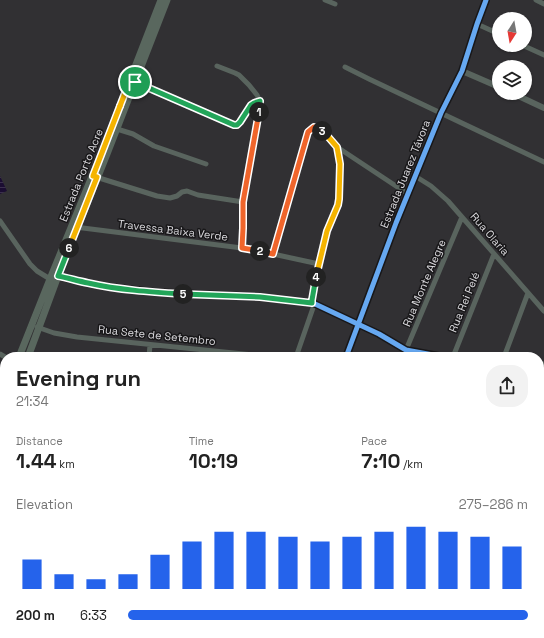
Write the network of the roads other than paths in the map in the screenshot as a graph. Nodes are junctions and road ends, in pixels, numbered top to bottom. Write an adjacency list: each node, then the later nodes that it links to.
1 (161, 0): 15 (main road, Estrada Porto Acre)
2 (168, 0): 15 (main road, Estrada Porto Acre)
3 (325, 0): 6 (street)
4 (486, 0): 8 (street, Estrada Juarez Távora)
5 (536, 0): 7 (street)
6 (335, 4)
7 (544, 4)
8 (477, 24): 9 (street); 14 (street, Estrada Juarez Távora)
9 (492, 31)
10 (532, 50): 11 (street)
11 (544, 55)
12 (217, 66): 18 (street)
13 (345, 67): 20 (street)
14 (462, 71): 16 (street); 20 (street, Estrada Juarez Távora)
15 (133, 81): 18 (street); 21 (main road, Estrada Porto Acre); 25 (main road, Estrada Porto Acre)
16 (492, 84)
17 (527, 100): 19 (street)
18 (260, 101): 28 (street)
19 (544, 108)
20 (441, 113): 23 (street); 26 (street, Estrada Juarez Távora)
21 (117, 129): 24 (street); 25 (main road, Estrada Porto Acre)
22 (337, 147): 27 (street); 33 (street); 35 (street)
23 (544, 162)
24 (206, 164)
25 (95, 176): 28 (street); 31 (main road, Estrada Porto Acre)
26 (415, 176): 27 (street, Estrada Juarez Távora); 29 (street, Rua Olaria)
27 (408, 194): 41 (street, Estrada Juarez Távora)
28 (243, 202): 32 (street)
29 (462, 217): 34 (street, Rua Olaria); 44 (street, Rua Monte Alegre)
30 (0, 220): 37 (street)
31 (74, 227): 32 (street, Travessa Baixa Verde); 36 (main road, Estrada Porto Acre); 37 (main road, Estrada Porto Acre)
32 (242, 248): 33 (street, Travessa Baixa Verde)
33 (273, 254): 35 (street, Travessa Baixa Verde)
34 (494, 254): 38 (street, Rua Olaria); 52 (street, Rua Rei Pelé)
35 (319, 264): 39 (street)
36 (58, 276): 39 (street); 42 (main road, Estrada Porto Acre)
37 (50, 278): 42 (main road, Estrada Porto Acre)
38 (528, 293): 40 (street, Rua Olaria); 53 (street)
39 (312, 303): 41 (street); 49 (street)
40 (544, 311)
41 (358, 325): 44 (street); 50 (street, Estrada Juarez Távora)
42 (35, 327): 43 (street, Rua Sete de Setembro); 45 (main road, Estrada Porto Acre); 46 (main road, Estrada Porto Acre)
43 (150, 345): 47 (street); 48 (street, Rua Sete de Setembro)
44 (406, 350): 51 (street)
45 (22, 352)
46 (29, 352)
47 (149, 352)
48 (222, 352)
49 (298, 352)
50 (348, 352)
51 (417, 352)
52 (455, 352)
53 (506, 352)

